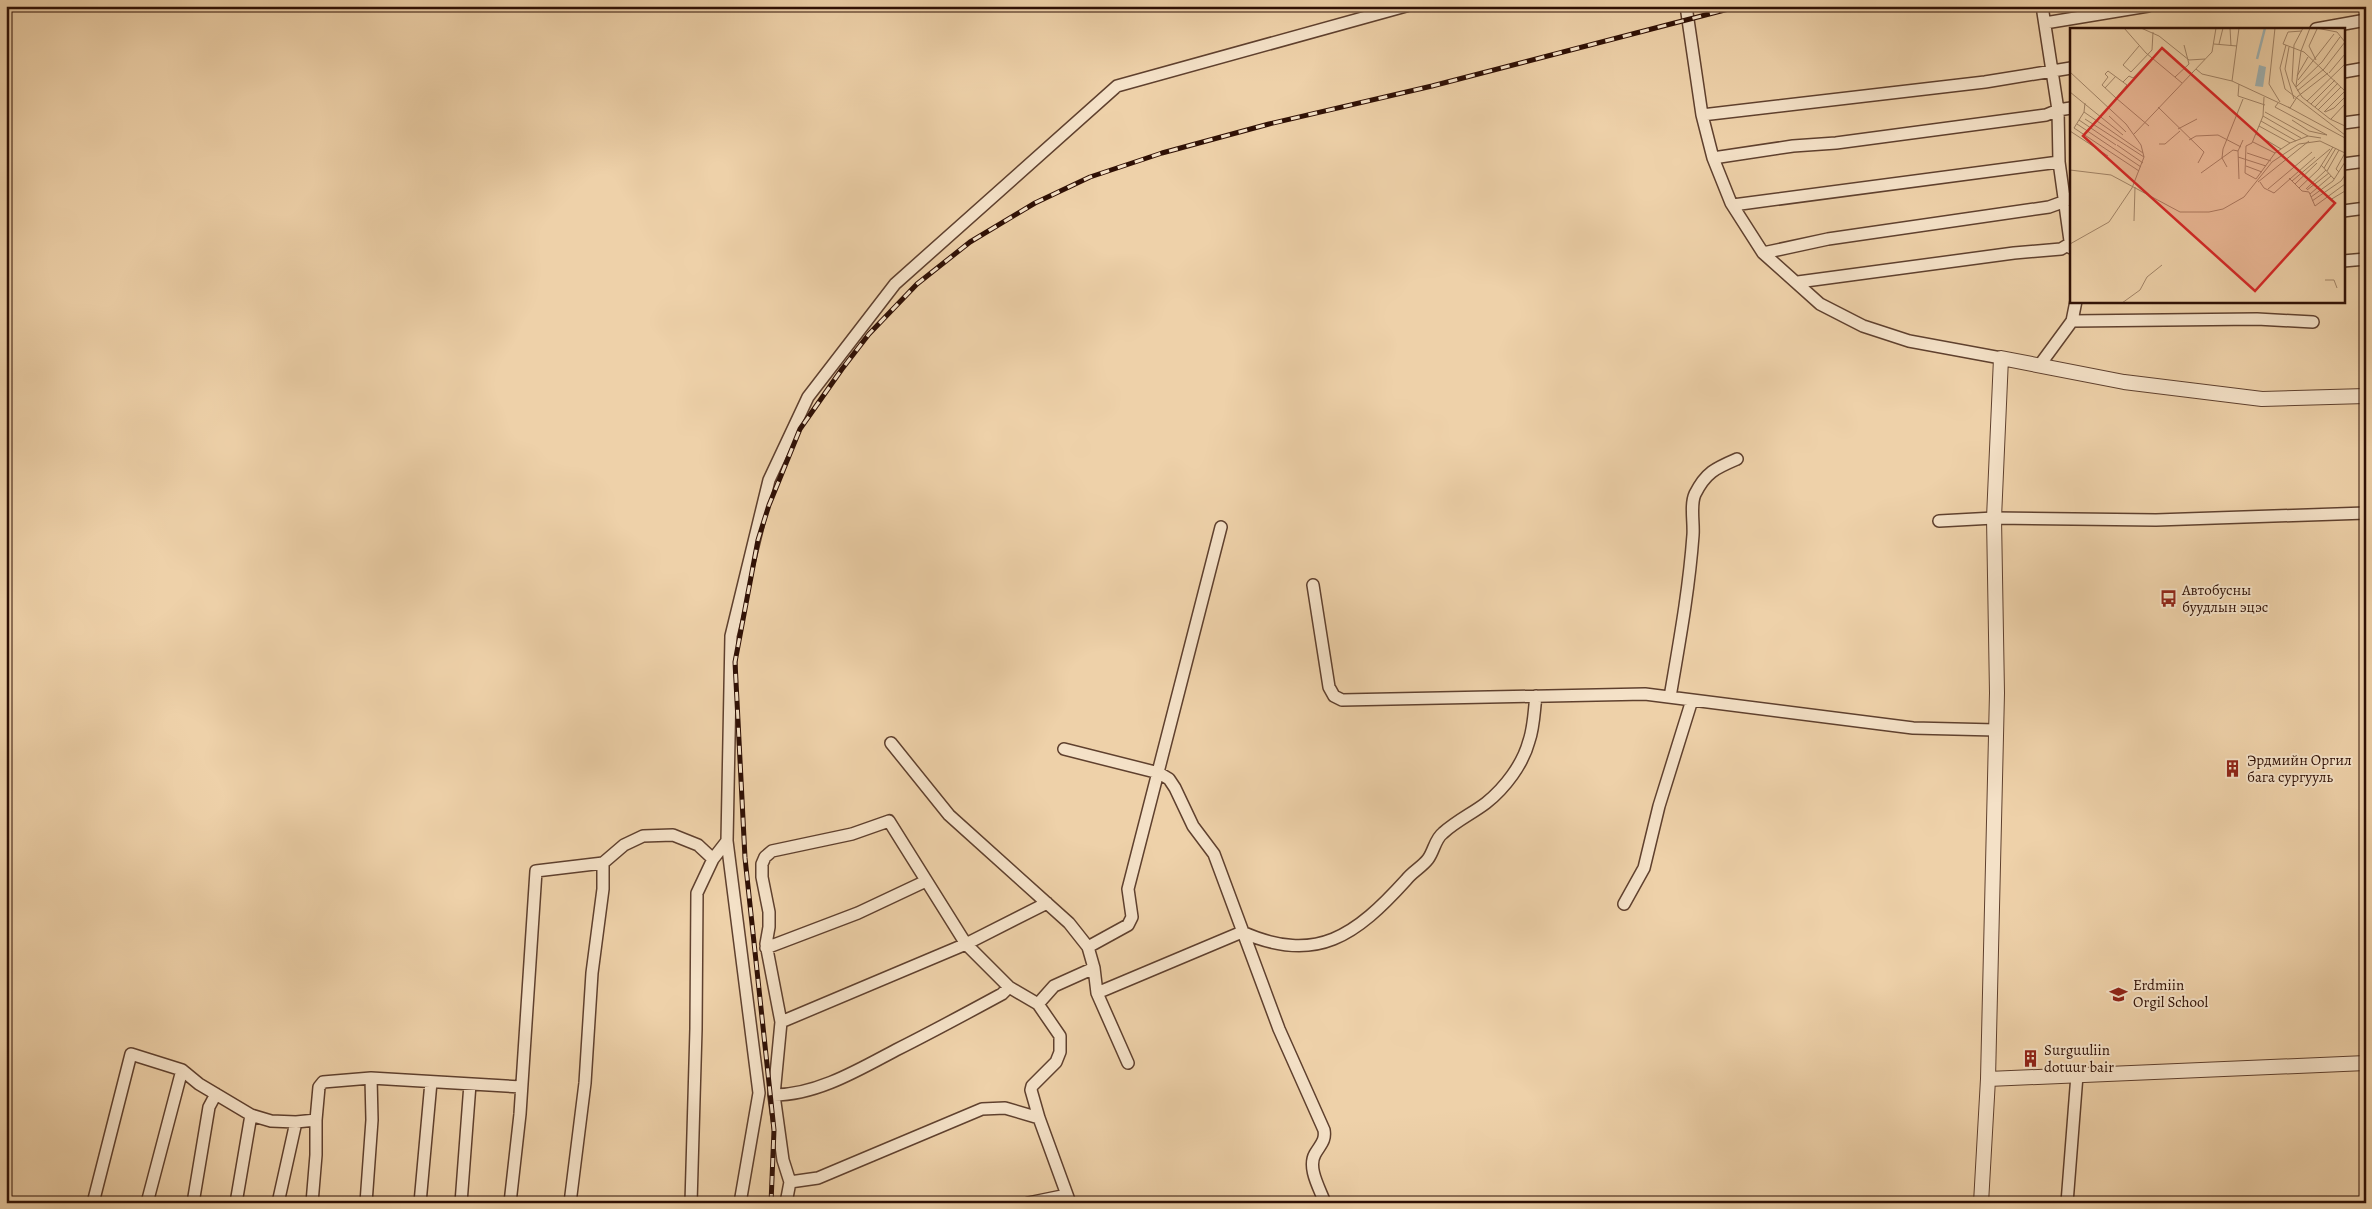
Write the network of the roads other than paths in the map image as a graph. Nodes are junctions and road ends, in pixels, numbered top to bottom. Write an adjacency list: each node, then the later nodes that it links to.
1 (1406, 6): 49 (street)
2 (1686, 6): 14 (street)
3 (2042, 6): 6 (street)
4 (2148, 6): 6 (street)
5 (2366, 20): 7 (street)
6 (2045, 23): 10 (street)
7 (2322, 28)
8 (2070, 68): 10 (street)
9 (2366, 68): 11 (street)
10 (2051, 71): 13 (street); 14 (street)
11 (2344, 72)
12 (2070, 108): 13 (street)
13 (2058, 110): 17 (street); 18 (street)
14 (1702, 115): 18 (street)
15 (2366, 120): 16 (street)
16 (2344, 122)
17 (2063, 156): 21 (street); 22 (street)
18 (1714, 158): 22 (street)
19 (2366, 160): 20 (street)
20 (2344, 164)
21 (2068, 200): 25 (street); 26 (street)
22 (1732, 205): 26 (street)
23 (2366, 208): 24 (street)
24 (2344, 211)
25 (2070, 245): 29 (street)
26 (1763, 253): 29 (street)
27 (2366, 259): 28 (street)
28 (2344, 261)
29 (1798, 282): 33 (street)
30 (2076, 302): 31 (street)
31 (2072, 321): 32 (street); 34 (street)
32 (2313, 322)
33 (2001, 358): 34 (street); 38 (street)
34 (2039, 366): 35 (street)
35 (2366, 396)
36 (1737, 459): 43 (street)
37 (2366, 513): 38 (street)
38 (1994, 518): 39 (street); 45 (street)
39 (1939, 520)
40 (1221, 526): 48 (street)
41 (1312, 585): 42 (street)
42 (1536, 696): 43 (street); 55 (street)
43 (1670, 697): 44 (street)
44 (1692, 700): 45 (street); 54 (street)
45 (1996, 730): 69 (street)
46 (891, 743): 53 (street)
47 (1064, 749): 48 (street)
48 (1159, 773): 55 (street); 57 (street)
49 (727, 841): 50 (street); 93 (street)
50 (713, 859): 51 (street); 92 (street)
51 (603, 863): 72 (street); 91 (street)
52 (926, 881): 56 (street); 58 (street); 58 (street)
53 (1048, 903): 56 (street); 57 (street)
54 (1624, 904)
55 (1242, 932): 61 (street); 96 (street)
56 (966, 944): 60 (street); 63 (street)
57 (1088, 947): 59 (street)
58 (766, 948): 63 (street)
59 (1094, 968): 61 (street); 62 (street)
60 (1009, 987): 62 (street); 74 (street)
61 (1097, 993): 64 (street)
62 (1038, 1004): 76 (street)
63 (781, 1022): 74 (street)
64 (1128, 1063)
65 (2366, 1064): 67 (street)
66 (182, 1070): 73 (street); 81 (street); 82 (street)
67 (2078, 1075): 69 (street); 98 (street)
68 (371, 1078): 70 (street); 77 (street); 87 (street)
69 (1988, 1079): 97 (street)
70 (431, 1082): 71 (street); 88 (street)
71 (470, 1084): 72 (street); 89 (street)
72 (521, 1087): 90 (street)
73 (216, 1094): 75 (street); 83 (street)
74 (774, 1096): 79 (street)
75 (251, 1115): 78 (street); 84 (street)
76 (1039, 1118): 79 (street); 80 (street)
77 (316, 1120): 78 (street); 86 (street)
78 (296, 1122): 85 (street)
79 (790, 1182): 94 (street)
80 (1069, 1199): 95 (street)
81 (93, 1203)
82 (147, 1203)
83 (193, 1203)
84 (236, 1203)
85 (278, 1203)
86 (312, 1203)
87 (366, 1203)
88 (420, 1203)
89 (461, 1203)
90 (510, 1203)
91 (570, 1203)
92 (691, 1203)
93 (740, 1203)
94 (786, 1203)
95 (1028, 1203)
96 (1325, 1203)
97 (1981, 1203)
98 (2067, 1203)

